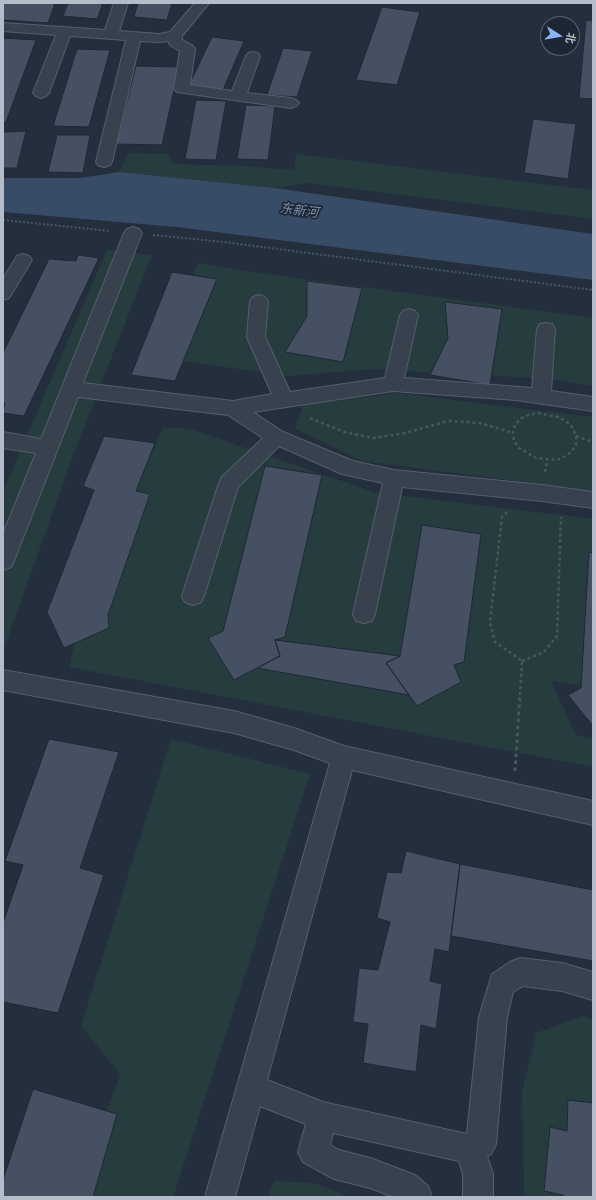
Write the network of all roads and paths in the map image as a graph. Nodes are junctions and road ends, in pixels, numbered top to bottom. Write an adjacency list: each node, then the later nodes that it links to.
1 (121, 3): 5 (street)
2 (202, 3): 6 (street)
3 (3, 27): 4 (street)
4 (65, 32): 5 (street); 9 (street)
5 (111, 35): 7 (street)
6 (175, 35): 7 (street); 10 (street)
7 (134, 36): 12 (street)
8 (253, 56): 10 (street)
9 (41, 93)
10 (238, 96): 11 (street)
11 (291, 103)
12 (104, 162)
13 (3, 220): 14 (path)
14 (133, 233): 16 (path); 22 (street)
15 (23, 260): 17 (street)
16 (593, 290)
17 (3, 294)
18 (259, 301): 24 (street)
19 (409, 316): 21 (street)
20 (546, 329): 23 (street)
21 (393, 384): 23 (street); 24 (street)
22 (71, 389): 26 (street); 33 (street)
23 (541, 397): 25 (street)
24 (284, 400): 26 (street)
25 (593, 404)
26 (233, 408): 30 (street)
27 (309, 418): 28 (path)
28 (513, 433): 29 (path); 34 (path)
29 (576, 436): 32 (path); 34 (path)
30 (276, 437): 35 (street); 39 (street)
31 (3, 440): 33 (street)
32 (593, 442)
33 (48, 448): 38 (street)
34 (546, 460): 36 (path)
35 (394, 478): 36 (street); 40 (street)
36 (541, 498): 37 (street); 41 (path); 41 (path)
37 (593, 500)
38 (3, 561)
39 (193, 596)
40 (364, 614)
41 (522, 661): 44 (path)
42 (3, 680): 43 (street)
43 (344, 757): 44 (street); 47 (street)
44 (513, 795): 45 (street)
45 (593, 813)
46 (593, 986): 49 (street)
47 (251, 1088): 48 (street); 50 (street)
48 (323, 1116): 49 (street); 51 (street)
49 (470, 1149): 52 (street)
50 (220, 1197)
51 (417, 1197)
52 (478, 1197)

